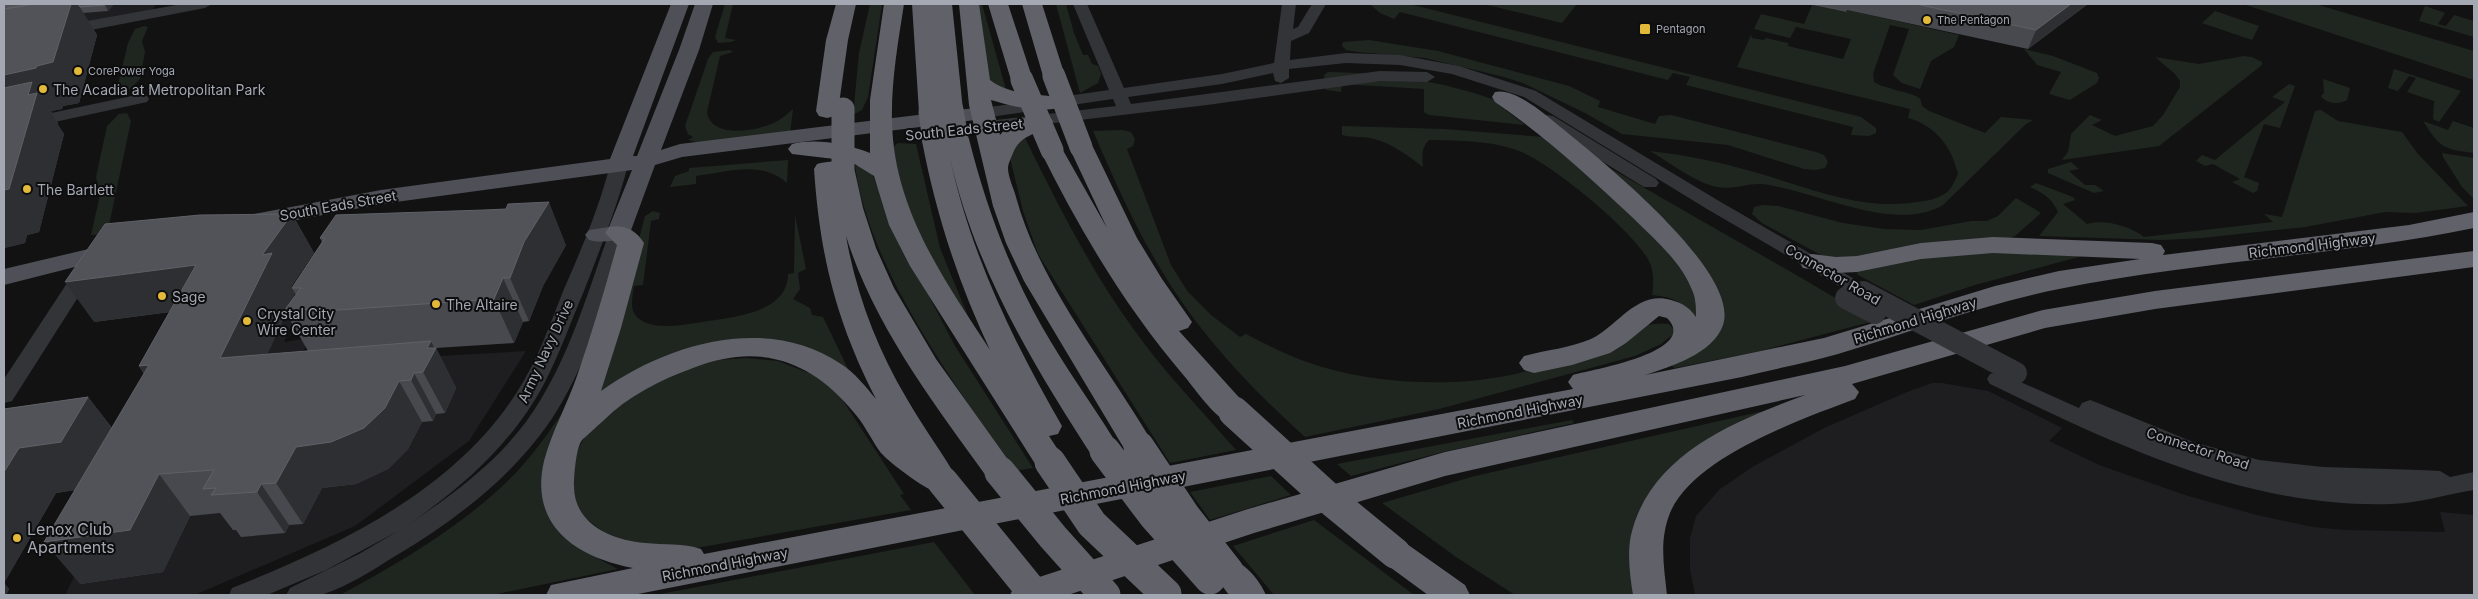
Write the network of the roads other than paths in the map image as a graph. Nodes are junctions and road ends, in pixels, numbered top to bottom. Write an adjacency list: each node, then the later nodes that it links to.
1 (205, 4): 17 (street)
2 (680, 4): 42 (main road, Army Navy Drive)
3 (704, 4): 41 (main road, Army Navy Drive)
4 (826, 4): 31 (highway)
5 (846, 4): 31 (highway)
6 (894, 4): 38 (highway)
7 (922, 4): 34 (highway)
8 (942, 4): 34 (highway)
9 (969, 4): 24 (highway)
10 (998, 4): 60 (highway, bridge)
11 (1032, 4): 23 (highway)
12 (1043, 4): 23 (highway)
13 (1080, 4): 27 (street)
14 (1290, 4): 20 (street)
15 (1308, 4): 18 (street)
16 (1319, 4): 18 (street)
17 (153, 9): 19 (street)
18 (1304, 30): 20 (street)
19 (49, 33)
20 (1283, 39): 22 (street)
21 (1333, 58): 22 (street, Connector Road); 25 (street); 53 (street, Connector Road)
22 (1280, 67): 26 (street); 27 (street, Connector Road)
23 (1053, 71): 60 (highway, bridge)
24 (976, 76): 35 (highway); 36 (highway)
25 (1347, 79): 26 (street); 28 (street)
26 (1282, 89): 30 (street, South Eads Street)
27 (1119, 93): 30 (street); 32 (street); 35 (street, South Eads Street)
28 (1503, 97): 33 (highway)
29 (141, 99): 37 (street)
30 (1157, 106): 32 (street, South Eads Street)
31 (835, 110): 43 (highway)
32 (1126, 110): 35 (street, South Eads Street)
33 (1527, 110): 55 (street, Connector Road); 57 (highway)
34 (941, 111): 39 (highway, bridge)
35 (1046, 112): 36 (street, South Eads Street); 44 (highway)
36 (985, 120): 38 (main road, South Eads Street); 44 (highway)
37 (4, 128)
38 (881, 133): 40 (main road, South Eads Street); 41 (main road, South Eads Street); 45 (highway)
39 (946, 140): 65 (highway); 69 (highway, bridge)
40 (800, 149): 41 (main road, South Eads Street); 45 (highway)
41 (646, 162): 42 (main road, South Eads Street); 48 (main road, Army Navy Drive)
42 (619, 165): 47 (main road, South Eads Street); 48 (street, Army Navy Drive)
43 (834, 168): 66 (highway); 75 (highway, bridge)
44 (996, 168): 69 (highway, bridge)
45 (885, 172): 65 (highway)
46 (2474, 220): 50 (highway, Richmond Highway)
47 (235, 224)
48 (607, 234): 62 (highway); 63 (street, Army Navy Drive); 64 (street, Army Navy Drive)
49 (136, 246): 51 (main road)
50 (2246, 253): 53 (highway); 61 (highway, Richmond Highway)
51 (93, 256): 54 (main road); 59 (street)
52 (2474, 259): 56 (highway)
53 (1812, 262): 55 (street, Connector Road)
54 (4, 277)
55 (1855, 295): 67 (street, Connector Road, bridge)
56 (1991, 333): 73 (highway); 78 (highway)
57 (1674, 353): 58 (highway); 61 (highway)
58 (1534, 363)
59 (4, 396)
60 (1234, 412): 77 (highway, bridge)
61 (1392, 435): 68 (highway, Richmond Highway)
62 (570, 437): 66 (highway); 68 (highway)
63 (492, 441): 64 (street); 70 (street, Army Navy Drive)
64 (517, 446): 71 (street, Army Navy Drive)
65 (1058, 460): 76 (highway, bridge)
66 (943, 482): 74 (highway, bridge)
67 (2469, 482)
68 (783, 552): 72 (highway, Richmond Highway)
69 (1228, 585)
70 (241, 595)
71 (300, 595)
72 (564, 595)
73 (1027, 595)
74 (1034, 595)
75 (1105, 595)
76 (1167, 595)
77 (1453, 595)
78 (1650, 595)

